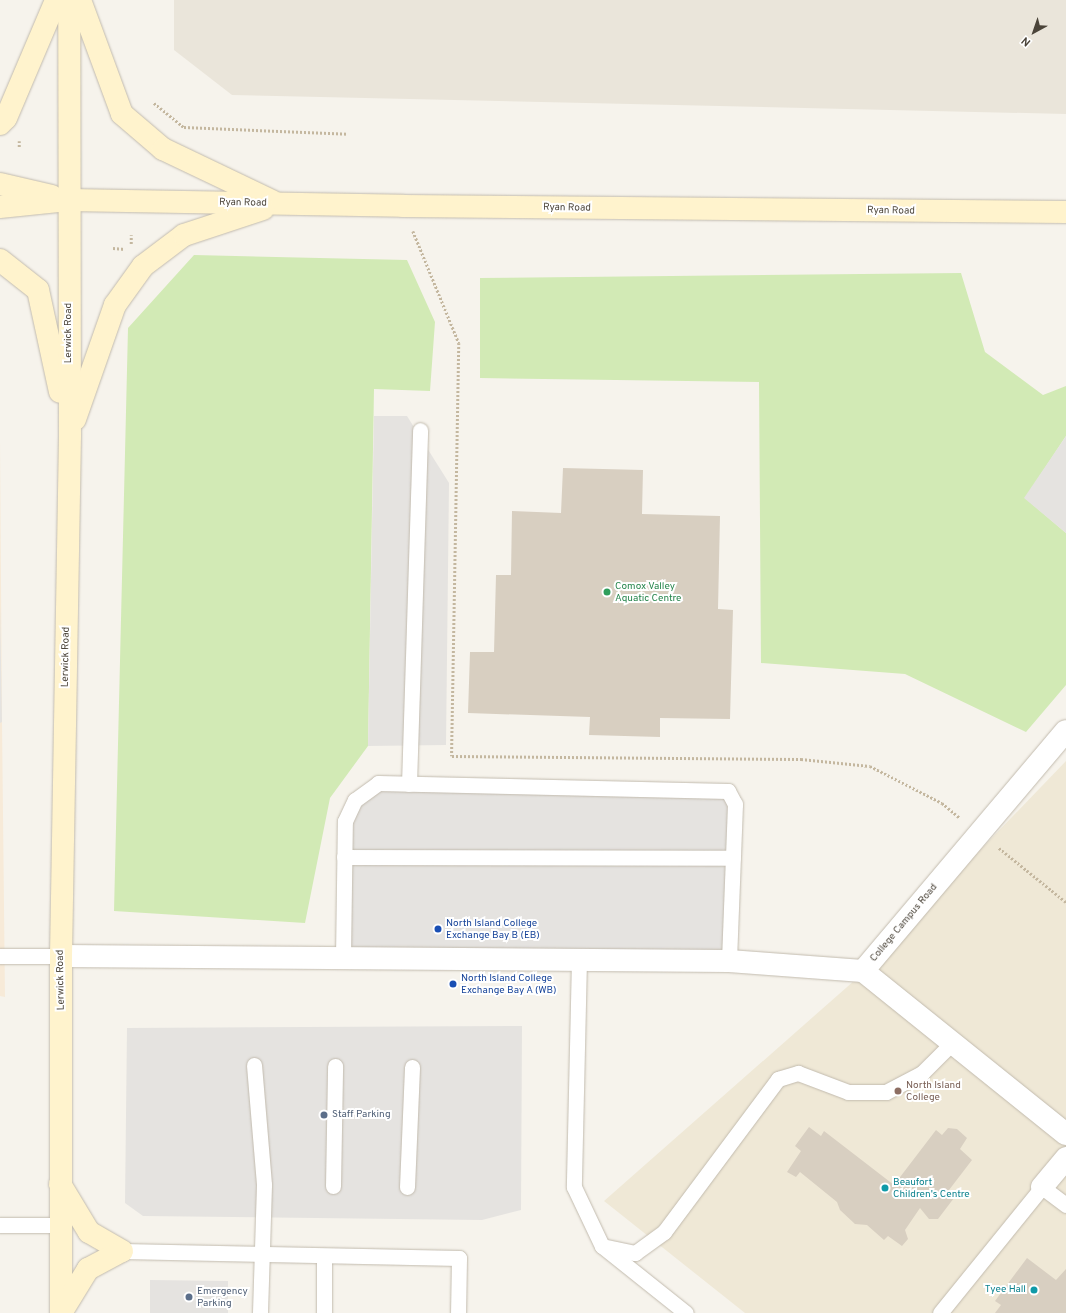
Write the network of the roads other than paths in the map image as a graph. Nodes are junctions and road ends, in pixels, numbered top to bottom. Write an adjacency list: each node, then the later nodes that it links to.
1 (56, 0): 4 (main road)
2 (69, 0): 6 (main road, Lerwick Road)
3 (80, 0): 7 (main road)
4 (0, 124)
5 (0, 184): 6 (main road, Ryan Road)
6 (68, 200): 7 (main road, Ryan Road); 8 (main road, Ryan Road); 12 (main road, Lerwick Road)
7 (278, 204): 9 (main road, Ryan Road); 12 (main road)
8 (0, 207)
9 (1066, 212)
10 (0, 260): 12 (main road)
11 (420, 430): 14 (lane)
12 (70, 436): 18 (main road, Lerwick Road)
13 (1066, 731): 22 (street, College Campus Road)
14 (409, 784): 15 (lane); 16 (lane)
15 (344, 857): 16 (lane); 19 (lane)
16 (733, 858): 21 (lane)
17 (0, 956): 18 (lane)
18 (61, 956): 19 (street); 29 (main road, Lerwick Road)
19 (343, 956): 20 (street)
20 (579, 959): 21 (street); 36 (lane)
21 (729, 961): 22 (street)
22 (863, 971): 23 (street, College Campus Road)
23 (952, 1042): 27 (street, College Campus Road); 36 (lane)
24 (254, 1065): 38 (lane)
25 (335, 1066): 30 (lane)
26 (412, 1067): 31 (lane)
27 (1066, 1134)
28 (1066, 1158): 32 (street)
29 (60, 1184): 35 (main road, Lerwick Road); 37 (main road)
30 (333, 1186)
31 (408, 1187)
32 (1042, 1187): 33 (lane); 45 (lane)
33 (1066, 1206)
34 (0, 1225): 35 (lane)
35 (60, 1225): 40 (main road, Lerwick Road)
36 (602, 1246): 44 (lane)
37 (122, 1251): 38 (lane); 40 (main road)
38 (260, 1255): 39 (lane); 41 (lane)
39 (324, 1256): 42 (lane); 43 (lane)
40 (61, 1313)
41 (260, 1313)
42 (324, 1313)
43 (458, 1313)
44 (686, 1313)
45 (940, 1313)

